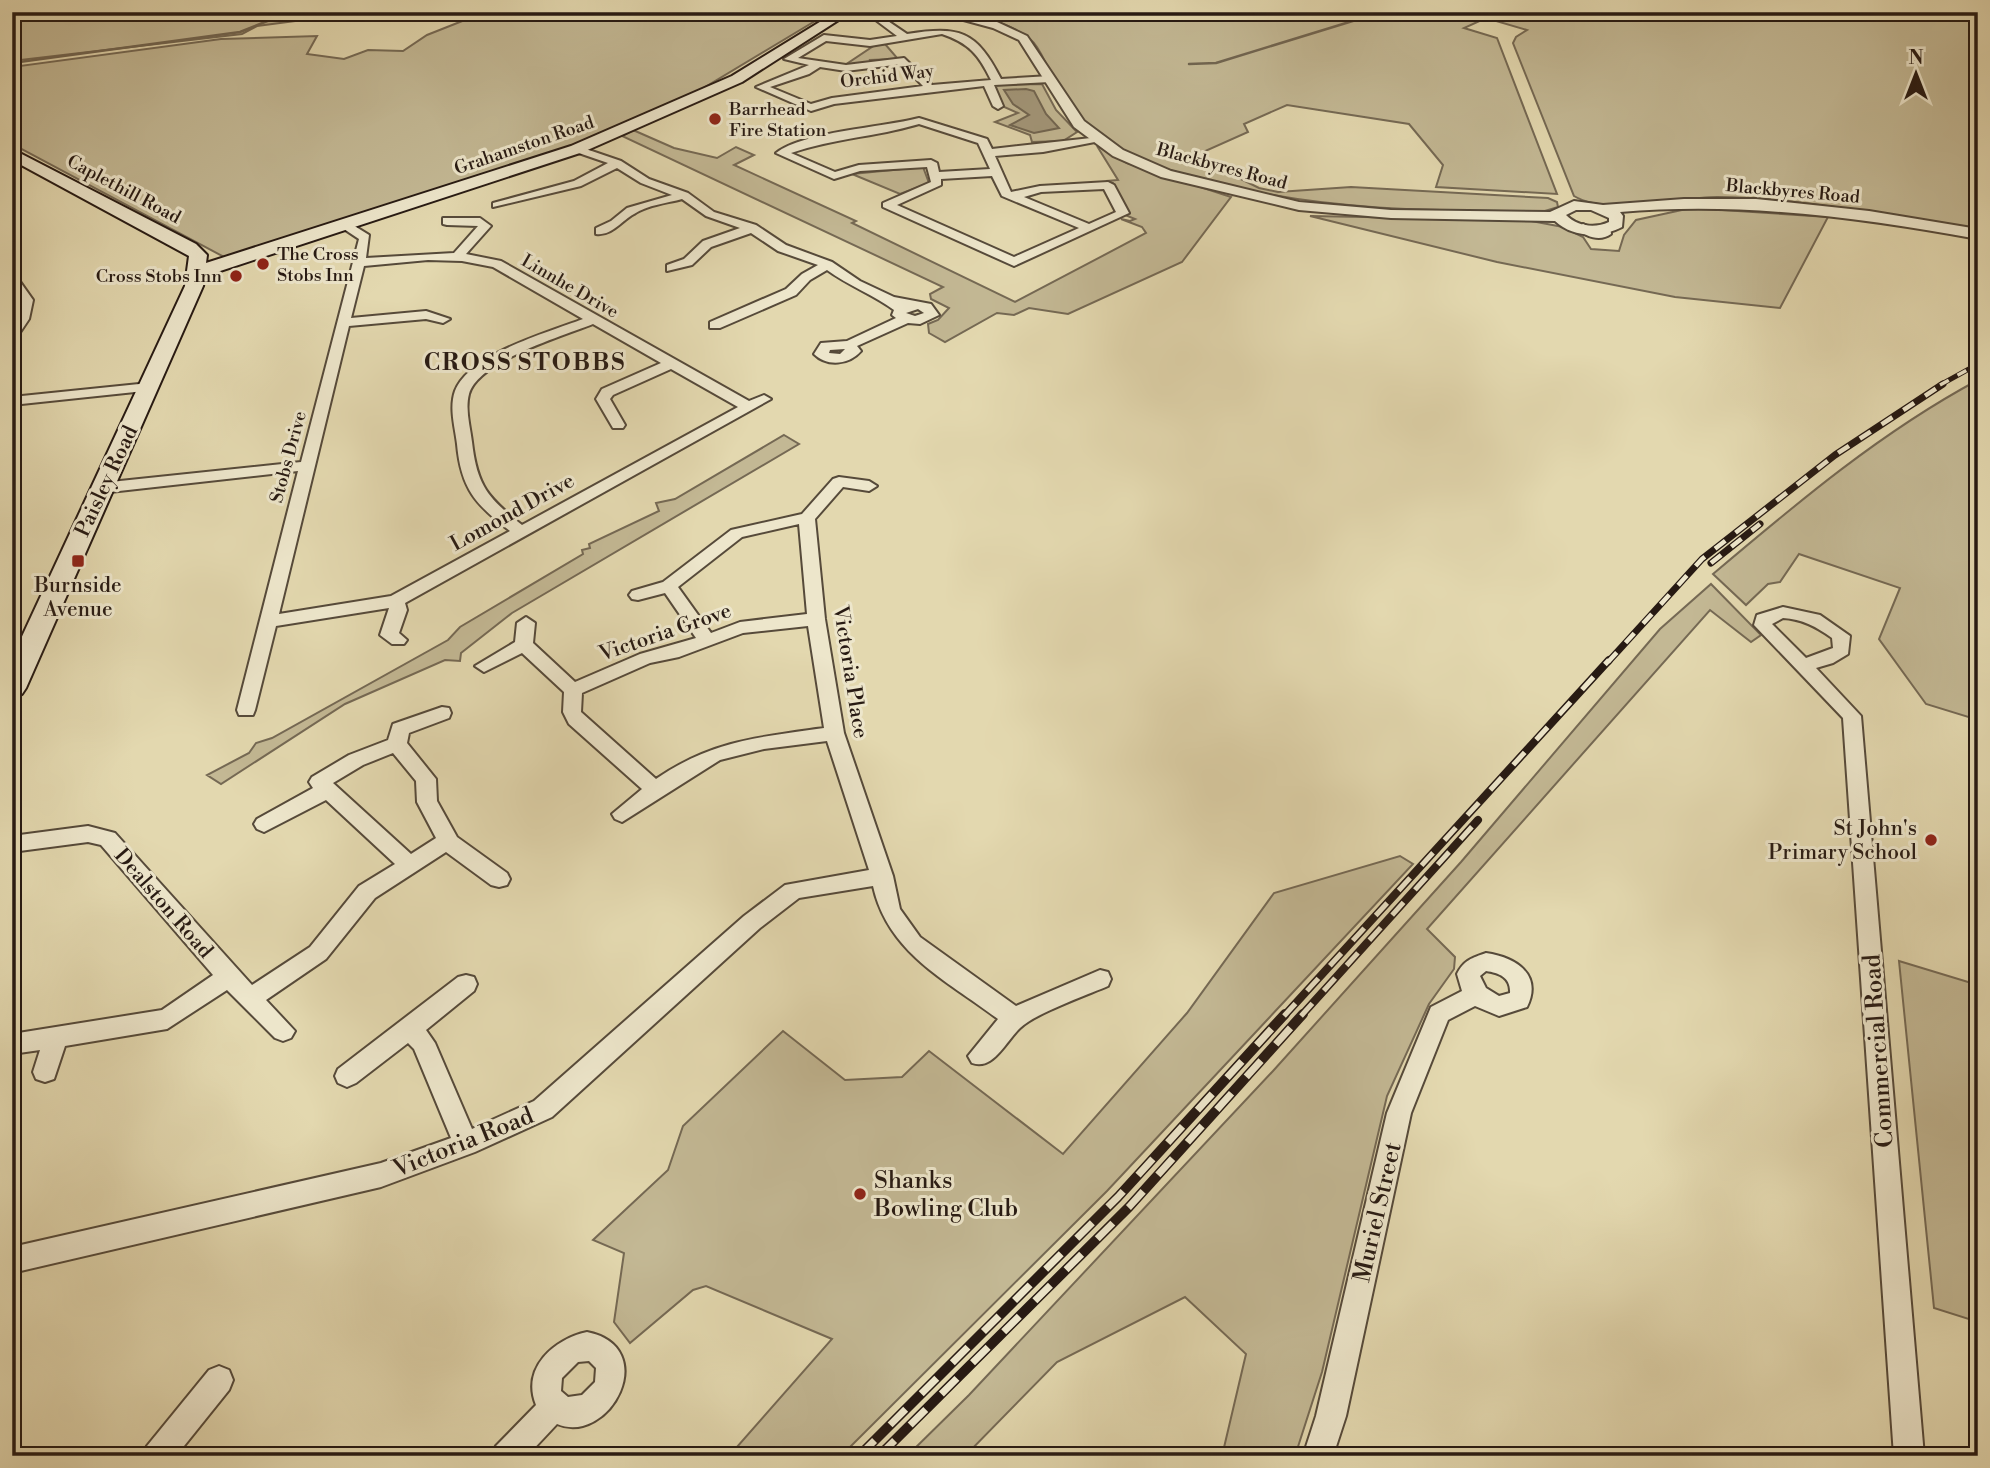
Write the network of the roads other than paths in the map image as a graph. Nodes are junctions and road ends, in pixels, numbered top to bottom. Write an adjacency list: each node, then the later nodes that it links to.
1 (845, 12): 15 (main road, Grahamston Road)
2 (939, 12): 8 (street, Blackbyres Road)
3 (876, 15): 6 (street, Orchid Way)
4 (961, 22): 5 (street, Orchid Way)
5 (943, 31): 6 (street, Orchid Way); 9 (street, Orchid Way)
6 (906, 38): 7 (street, Orchid Way)
7 (818, 64): 10 (street); 11 (street, Orchid Way)
8 (1050, 79): 9 (street, Orchid Way); 14 (street, Blackbyres Road)
9 (993, 83): 10 (street, Orchid Way); 12 (street, Orchid Way)
10 (930, 88): 11 (street, Orchid Way)
11 (899, 101): 13 (street)
12 (998, 106)
13 (919, 121): 16 (street); 20 (street)
14 (1096, 139): 16 (street); 25 (street, Blackbyres Road)
15 (577, 149): 18 (street); 28 (main road, Grahamston Road)
16 (988, 153): 19 (street)
17 (12, 154): 39 (main road, Caplethill Road)
18 (617, 163): 21 (street); 23 (street)
19 (996, 172): 20 (street); 22 (street)
20 (935, 176): 30 (street)
21 (684, 195): 29 (street); 31 (street)
22 (1012, 197): 30 (street); 30 (street)
23 (497, 205)
24 (1603, 209): 25 (street, Blackbyres Road); 25 (street); 32 (street, Blackbyres Road)
25 (1558, 217)
26 (447, 221): 34 (street)
27 (587, 224): 31 (street)
28 (344, 225): 36 (street, Stobs Drive); 39 (main road, Grahamston Road)
29 (752, 228): 37 (street); 38 (street)
30 (1089, 228)
31 (600, 231): 33 (street)
32 (1978, 234)
33 (613, 237)
34 (458, 256): 36 (street, Linnhe Drive); 46 (street, Linnhe Drive)
35 (656, 260): 38 (street)
36 (358, 263): 48 (street, Stobs Drive)
37 (828, 265): 42 (street); 44 (street)
38 (671, 268): 40 (street)
39 (198, 272): 53 (main road, Paisley Road)
40 (687, 276)
41 (12, 279): 50 (street)
42 (890, 300): 45 (street); 45 (street)
43 (727, 307): 44 (street)
44 (741, 314): 49 (street)
45 (903, 315): 51 (street)
46 (594, 319): 52 (street, Linnhe Drive); 62 (street)
47 (443, 320): 48 (street)
48 (344, 323): 58 (street, Stobs Drive)
49 (715, 325)
50 (12, 334)
51 (849, 345)
52 (670, 364): 56 (street, Linnhe Drive); 57 (street)
53 (149, 387): 55 (street); 60 (main road, Paisley Road)
54 (764, 399): 56 (street, Lomond Drive)
55 (12, 401)
56 (748, 407): 62 (street, Lomond Drive)
57 (618, 425)
58 (306, 466): 60 (street); 67 (street, Stobs Drive)
59 (869, 486): 61 (street)
60 (101, 488): 74 (main road, Paisley Road)
61 (807, 518): 63 (street); 66 (street, Victoria Place)
62 (520, 531): 65 (street, Lomond Drive)
63 (669, 586): 64 (street); 69 (street)
64 (638, 595)
65 (396, 601): 67 (street, Lomond Drive); 70 (street)
66 (816, 619): 69 (street, Victoria Grove); 78 (street, Victoria Place)
67 (267, 622): 76 (street, Stobs Drive)
68 (526, 622): 71 (street)
69 (706, 639): 75 (street, Victoria Grove)
70 (398, 640)
71 (524, 645): 73 (street); 75 (street)
72 (1804, 665): 109 (street, Commercial Road)
73 (484, 666)
74 (12, 688)
75 (573, 690): 80 (street)
76 (246, 710)
77 (442, 713): 79 (street)
78 (834, 733): 80 (street); 87 (street, Victoria Place)
79 (397, 744): 81 (street); 84 (street)
80 (655, 790): 82 (street)
81 (325, 791): 83 (street); 86 (street)
82 (622, 814)
83 (264, 824)
84 (447, 841): 86 (street); 88 (street)
85 (12, 844): 89 (street, Dealston Road)
86 (410, 865): 93 (street)
87 (882, 876): 94 (street, Victoria Place); 102 (street, Victoria Road)
88 (499, 879)
89 (228, 977): 93 (street, Dealston Road); 97 (street, Dealston Road)
90 (1100, 979): 94 (street)
91 (466, 984): 95 (street)
92 (1476, 995): 108 (street, Muriel Street)
93 (251, 998): 96 (street, Dealston Road)
94 (1014, 1018): 99 (street)
95 (410, 1029): 101 (street); 102 (street)
96 (283, 1031)
97 (55, 1038): 98 (street, Dealston Road); 100 (street)
98 (12, 1044)
99 (980, 1056)
100 (45, 1072)
101 (347, 1076)
102 (466, 1144): 103 (street, Victoria Road)
103 (12, 1260)
104 (219, 1380): 106 (street)
105 (554, 1407): 107 (street)
106 (157, 1456)
107 (506, 1456)
108 (1318, 1456)
109 (1909, 1456)

